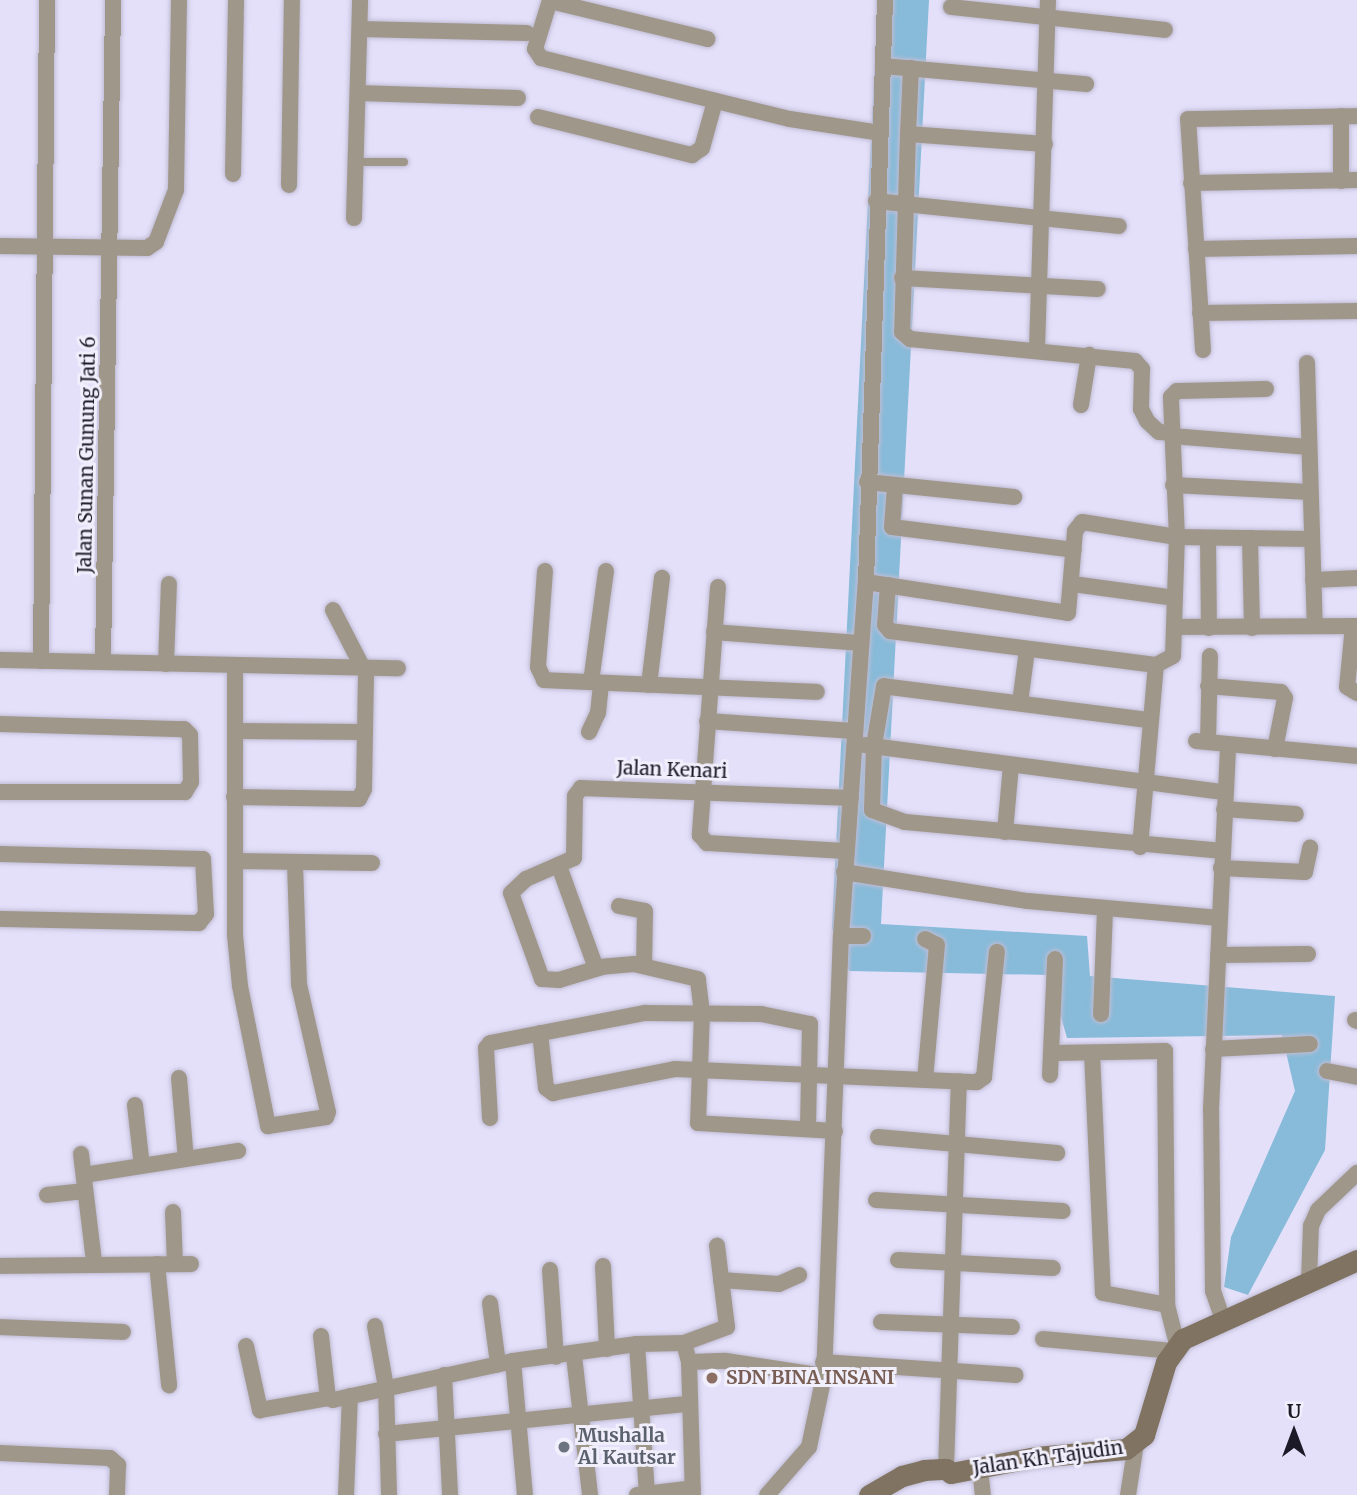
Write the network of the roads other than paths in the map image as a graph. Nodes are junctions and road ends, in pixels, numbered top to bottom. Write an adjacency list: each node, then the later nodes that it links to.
1 (47, 0): 38 (street)
2 (113, 0): 40 (street, Jalan Sunan Gunung Jati 6)
3 (179, 0): 40 (street)
4 (236, 0): 29 (street)
5 (292, 0): 32 (street)
6 (360, 0): 11 (street)
7 (550, 0): 14 (street); 21 (street)
8 (885, 0): 15 (street)
9 (951, 7): 10 (street)
10 (1048, 8): 12 (street); 17 (street)
11 (360, 30): 13 (street); 19 (street)
12 (1165, 30)
13 (527, 33)
14 (707, 39)
15 (885, 66): 16 (street); 24 (street)
16 (909, 68): 17 (street); 25 (street)
17 (1047, 79): 18 (street); 26 (street)
18 (1086, 84)
19 (358, 93): 20 (street); 27 (street)
20 (518, 98)
21 (715, 101): 23 (street); 24 (street)
22 (1349, 116): 30 (street); 31 (street)
23 (538, 117)
24 (880, 134): 33 (street)
25 (908, 134): 26 (street); 33 (street)
26 (1045, 144): 35 (street)
27 (355, 162): 28 (lane); 34 (street)
28 (404, 162)
29 (233, 174)
30 (1349, 181): 31 (street)
31 (1191, 183): 41 (street)
32 (289, 185)
33 (892, 201): 35 (street); 42 (street); 55 (street)
34 (354, 218)
35 (1042, 218): 36 (street); 43 (street)
36 (1119, 226)
37 (0, 246): 38 (street)
38 (46, 246): 40 (street); 85 (street)
39 (1357, 246): 41 (street)
40 (113, 248): 86 (street, Jalan Sunan Gunung Jati 6)
41 (1196, 249): 46 (street)
42 (902, 278): 43 (street); 47 (street)
43 (1040, 286): 44 (street); 47 (street)
44 (1098, 289)
45 (1357, 311): 46 (street)
46 (1200, 313): 48 (street)
47 (1037, 349): 49 (street)
48 (1203, 350)
49 (1089, 355): 52 (street); 53 (street)
50 (1307, 363): 54 (street)
51 (1266, 389): 53 (street)
52 (1081, 405)
53 (1172, 435): 54 (street); 56 (street)
54 (1309, 447): 57 (street)
55 (882, 484): 58 (street); 63 (street); 70 (street)
56 (1173, 485): 57 (street); 59 (street)
57 (1310, 492): 62 (street)
58 (1014, 497)
59 (1177, 537): 60 (street); 63 (street); 73 (street)
60 (1208, 538): 61 (street); 78 (street)
61 (1250, 538): 62 (street); 79 (street)
62 (1312, 539): 68 (street)
63 (1074, 550): 71 (street)
64 (545, 571): 92 (street)
65 (606, 571): 92 (street)
66 (662, 578): 93 (street)
67 (1357, 578): 68 (street)
68 (1313, 580): 76 (street)
69 (169, 584): 87 (street)
70 (877, 584): 71 (street); 81 (street); 82 (street)
71 (1073, 584): 73 (street)
72 (718, 587): 80 (street)
73 (1175, 598): 75 (street)
74 (334, 610): 90 (street)
75 (1174, 626): 78 (street); 89 (street)
76 (1315, 626): 77 (street); 79 (street)
77 (1355, 626): 97 (street)
78 (1209, 628): 79 (street)
79 (1252, 628)
80 (714, 632): 81 (street); 95 (street)
81 (861, 643): 105 (street)
82 (1027, 650): 89 (street); 98 (street)
83 (1210, 656): 94 (street)
84 (0, 660): 85 (street)
85 (41, 661): 86 (street)
86 (103, 663): 87 (street)
87 (166, 664): 88 (street)
88 (235, 666): 90 (street); 102 (street)
89 (1156, 666): 99 (street)
90 (363, 668): 91 (street); 103 (street)
91 (398, 668)
92 (596, 683): 93 (street); 104 (street)
93 (649, 685): 95 (street)
94 (1208, 686): 106 (street); 107 (street)
95 (709, 688): 96 (street); 100 (street)
96 (817, 692)
97 (1357, 693)
98 (1020, 704): 99 (street); 105 (street)
99 (1148, 720): 110 (street)
100 (707, 721): 105 (street); 112 (street)
101 (0, 724): 111 (street)
102 (235, 731): 103 (street); 114 (street)
103 (365, 732): 114 (street)
104 (589, 732)
105 (861, 742): 109 (street); 115 (street); 118 (street)
106 (1228, 744): 107 (street); 113 (street)
107 (1275, 749): 108 (street)
108 (1357, 756)
109 (1011, 765): 110 (street); 118 (street)
110 (1143, 784): 113 (street); 119 (street)
111 (0, 792)
112 (702, 792): 115 (street, Jalan Kenari); 121 (street); 127 (street, Jalan Kenari)
113 (1223, 792): 116 (street)
114 (234, 797): 124 (street)
115 (851, 798): 121 (street)
116 (1224, 809): 117 (street); 122 (street)
117 (1296, 814)
118 (1005, 832): 119 (street)
119 (1140, 847): 122 (street)
120 (1310, 848): 128 (street)
121 (846, 851): 129 (street)
122 (1221, 851): 128 (street)
123 (0, 854): 133 (street)
124 (235, 861): 125 (street); 125 (street)
125 (295, 862): 126 (street)
126 (372, 863)
127 (559, 866): 140 (street); 140 (street)
128 (1221, 868): 132 (street)
129 (853, 874): 131 (street); 152 (street)
130 (619, 906): 139 (street)
131 (1105, 908): 132 (street); 142 (street)
132 (1219, 918): 137 (street)
133 (0, 919)
134 (933, 945): 155 (street)
135 (997, 953): 156 (street)
136 (1308, 954): 137 (street)
137 (1217, 955): 145 (street)
138 (1055, 959): 146 (street)
139 (644, 966): 140 (street); 141 (street)
140 (596, 968)
141 (702, 1013): 143 (street); 148 (street); 150 (street)
142 (1101, 1014)
143 (540, 1033): 148 (street); 158 (street)
144 (1310, 1044): 145 (street)
145 (1213, 1049): 190 (street)
146 (1054, 1052): 147 (street); 151 (street)
147 (1092, 1053): 189 (street); 189 (street)
148 (699, 1069): 150 (street); 159 (street)
149 (1327, 1071): 153 (street)
150 (809, 1074): 152 (street); 159 (street)
151 (1050, 1074)
152 (838, 1076): 155 (street); 160 (street)
153 (1357, 1077)
154 (179, 1078): 166 (street)
155 (925, 1079): 156 (street)
156 (959, 1081): 162 (street)
157 (135, 1105): 167 (street)
158 (490, 1118)
159 (808, 1128): 160 (street)
160 (835, 1130): 209 (street)
161 (878, 1137): 162 (street)
162 (957, 1147): 164 (street); 172 (street)
163 (238, 1151): 166 (street)
164 (1057, 1153)
165 (81, 1154): 169 (street)
166 (186, 1159): 167 (street)
167 (142, 1166): 169 (street)
168 (1355, 1179): 187 (street)
169 (85, 1183): 170 (street); 178 (street)
170 (47, 1195)
171 (876, 1200): 172 (street)
172 (955, 1205): 173 (street); 180 (street)
173 (1063, 1211)
174 (173, 1212): 179 (street)
175 (717, 1246): 186 (street)
176 (898, 1260): 180 (street)
177 (1357, 1260): 187 (street)
178 (94, 1261): 179 (street); 181 (street)
179 (157, 1264): 212 (street)
180 (954, 1264): 183 (street); 192 (street)
181 (0, 1266)
182 (603, 1266): 203 (street)
183 (1052, 1268)
184 (550, 1269): 205 (street)
185 (799, 1275): 186 (street)
186 (722, 1280): 199 (street)
187 (1309, 1280): 190 (street)
188 (490, 1303): 206 (street)
189 (1167, 1306): 202 (street)
190 (1223, 1320): 202 (street)
191 (880, 1322): 192 (street)
192 (952, 1324): 195 (street); 208 (street)
193 (0, 1326): 196 (street)
194 (374, 1326): 213 (street)
195 (1012, 1327)
196 (122, 1332)
197 (321, 1336): 215 (street)
198 (1043, 1339): 202 (street)
199 (684, 1343): 200 (street); 207 (street)
200 (637, 1344): 203 (street); 217 (street)
201 (246, 1346): 215 (street)
202 (1175, 1347): 222 (street, Jalan Kh Tajudin)
203 (607, 1349): 204 (street)
204 (574, 1356): 205 (street); 218 (street)
205 (556, 1357): 206 (street)
206 (506, 1362): 210 (street); 219 (street)
207 (689, 1362): 209 (street); 216 (street)
208 (950, 1372): 209 (street); 211 (street); 225 (street)
209 (818, 1373): 234 (street)
210 (444, 1375): 213 (street); 220 (street)
211 (1016, 1375)
212 (169, 1385)
213 (386, 1387): 214 (street); 221 (street)
214 (350, 1396): 215 (street); 229 (street)
215 (328, 1398)
216 (689, 1404): 217 (street); 226 (street)
217 (641, 1412): 218 (street); 227 (street)
218 (580, 1418): 219 (street); 233 (street)
219 (518, 1422): 220 (street); 232 (street)
220 (444, 1429): 221 (street); 231 (street)
221 (386, 1433): 230 (street)
222 (1136, 1444): 224 (street, Jalan Kh Tajudin); 237 (street)
223 (0, 1453): 228 (street)
224 (980, 1468): 225 (street, Jalan Kh Tajudin); 236 (street)
225 (946, 1469): 235 (street, Jalan Kh Tajudin)
226 (693, 1491): 227 (street)
227 (642, 1494)
228 (117, 1495)
229 (346, 1495)
230 (389, 1495)
231 (450, 1495)
232 (524, 1495)
233 (590, 1495)
234 (766, 1495)
235 (869, 1495)
236 (983, 1495)
237 (1128, 1495)

